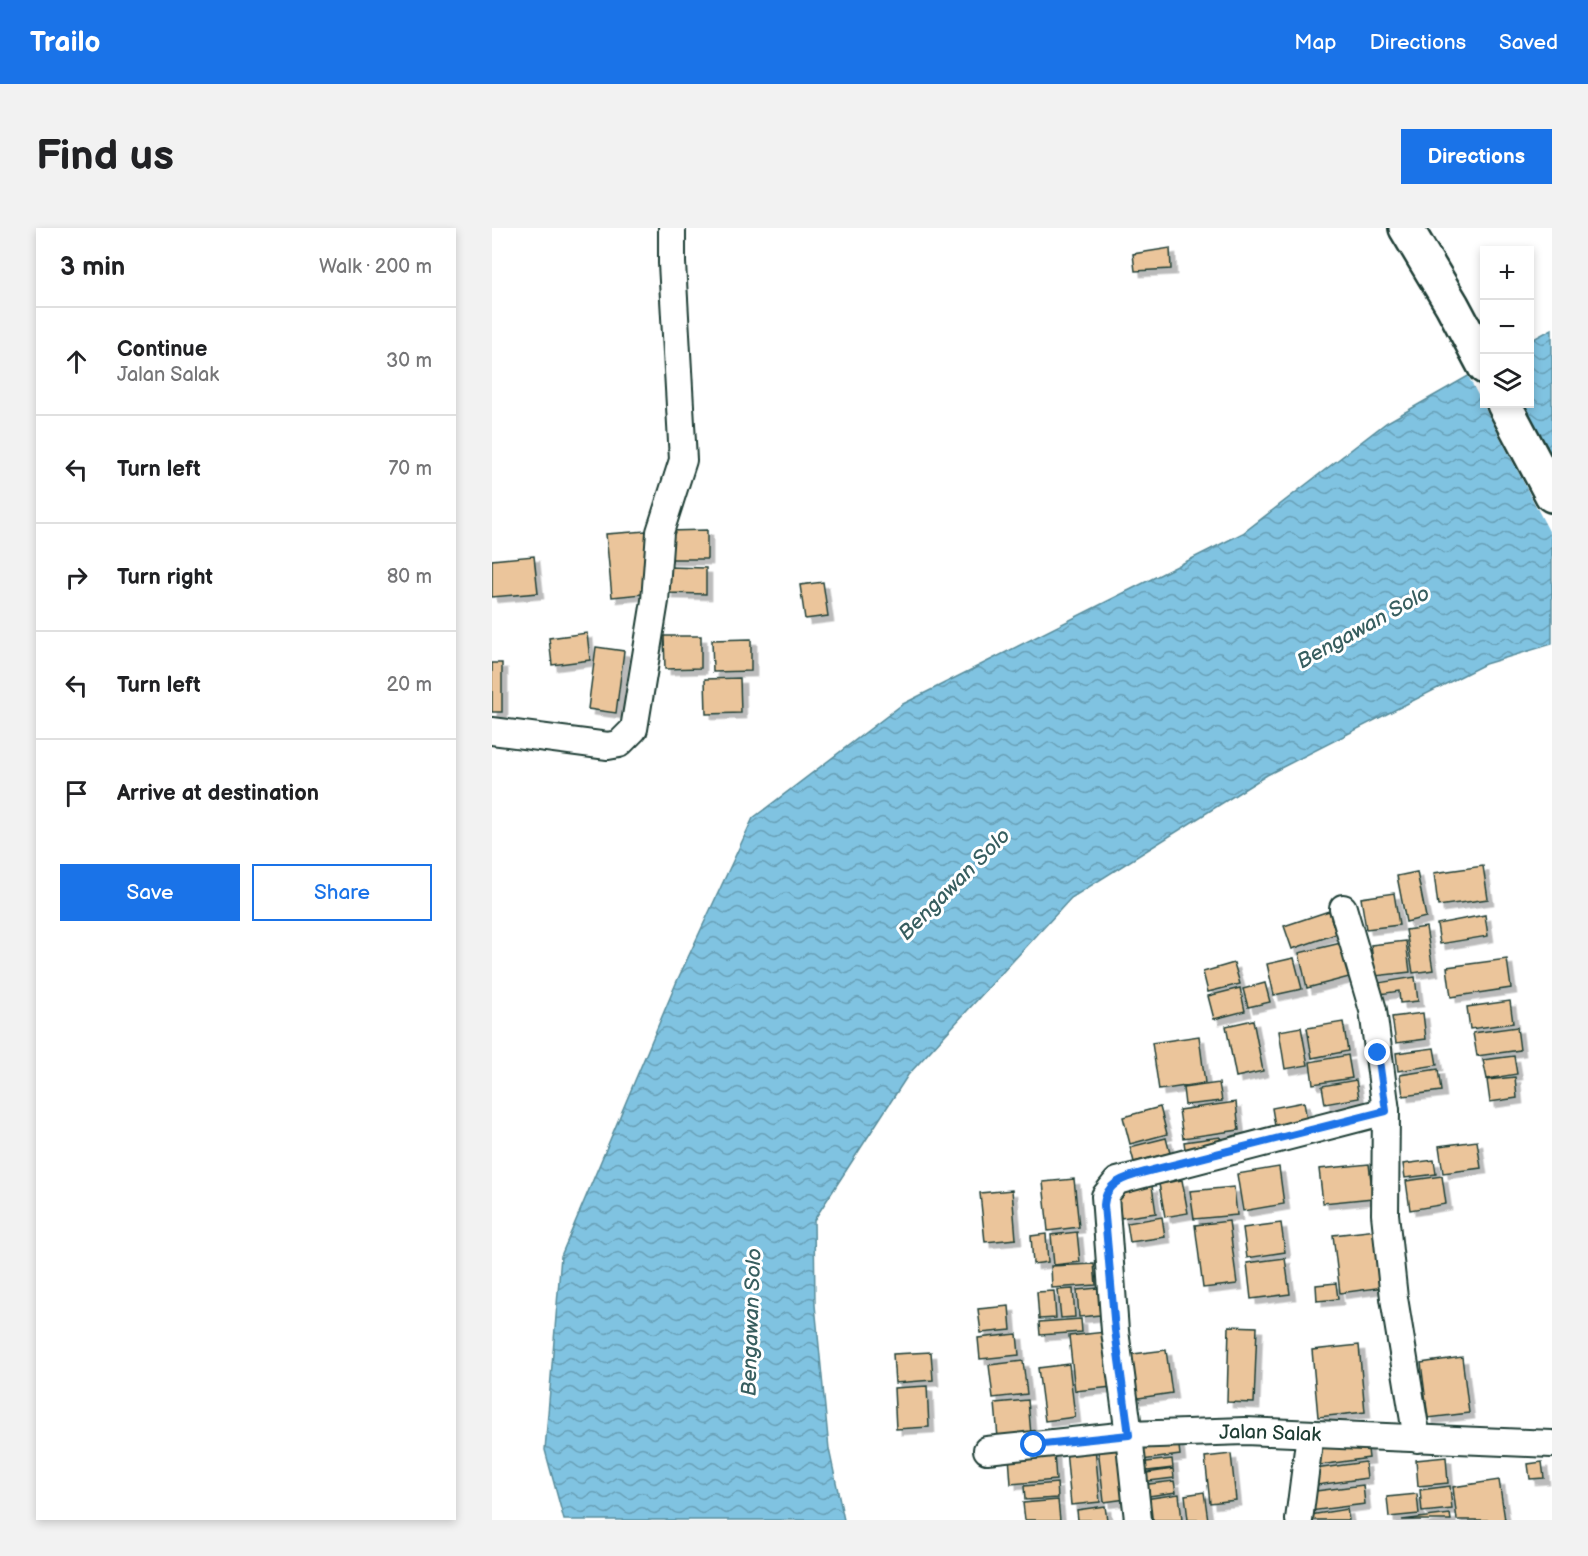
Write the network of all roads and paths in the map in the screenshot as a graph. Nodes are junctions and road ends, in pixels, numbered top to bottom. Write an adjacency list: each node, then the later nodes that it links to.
1 (672, 228): 6 (street)
2 (1406, 228): 3 (street)
3 (1480, 358)
4 (1506, 408): 5 (street)
5 (1552, 495)
6 (492, 731)
7 (1343, 908): 8 (street)
8 (1386, 1111): 10 (street); 11 (street)
9 (1310, 1434): 10 (street, Jalan Salak); 11 (street, Jalan Salak); 15 (street)
10 (1129, 1435): 13 (street, Jalan Salak); 14 (street)
11 (1417, 1438): 12 (street, Jalan Salak)
12 (1552, 1444)
13 (987, 1450)
14 (1138, 1520)
15 (1299, 1520)

